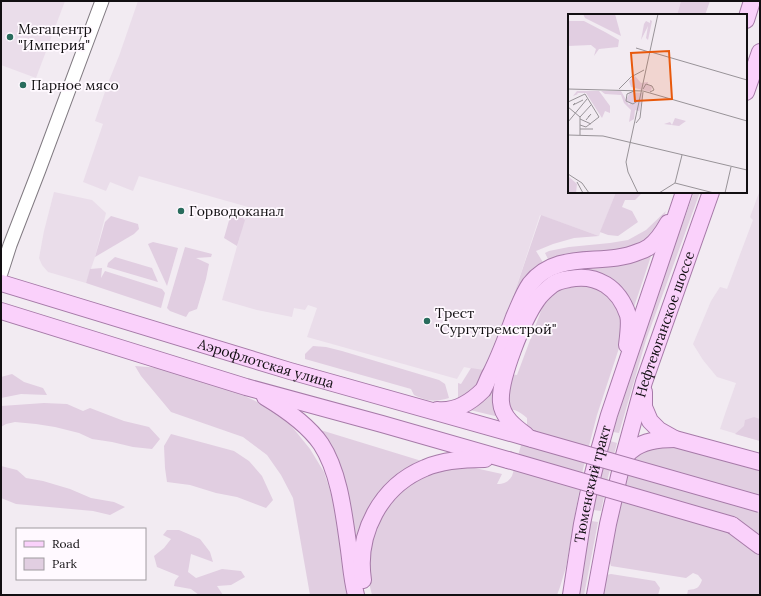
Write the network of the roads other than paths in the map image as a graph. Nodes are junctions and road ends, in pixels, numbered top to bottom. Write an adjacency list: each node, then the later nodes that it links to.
1 (102, 1): 8 (street)
2 (752, 1): 3 (main road)
3 (747, 17)
4 (760, 52): 5 (main road)
5 (747, 89)
6 (711, 193): 12 (main road, Нефтеюганское шоссе)
7 (683, 195): 11 (main road, Нефтеюганское шоссе); 14 (main road)
8 (1, 273)
9 (1, 283): 14 (main road, Аэрофлотская улица)
10 (1, 311): 13 (main road, Аэрофлотская улица)
11 (622, 376): 15 (main road); 24 (main road, Тюменский тракт)
12 (644, 382): 16 (main road); 17 (main road, Нефтеюганское шоссе)
13 (246, 386): 18 (main road, Аэрофлотская улица); 26 (main road)
14 (416, 406): 15 (main road, Аэрофлотская улица)
15 (516, 431): 20 (main road, Аэрофлотская улица, bridge)
16 (675, 438): 17 (main road); 19 (main road)
17 (623, 459): 25 (main road, Тюменский тракт)
18 (508, 460): 21 (main road, bridge); 27 (main road)
19 (760, 462)
20 (760, 504)
21 (732, 525): 22 (main road); 23 (main road)
22 (760, 533)
23 (760, 546)
24 (575, 570): 28 (main road); 29 (main road, Тюменский тракт)
25 (596, 591)
26 (356, 595)
27 (366, 595)
28 (564, 595)
29 (571, 595)

